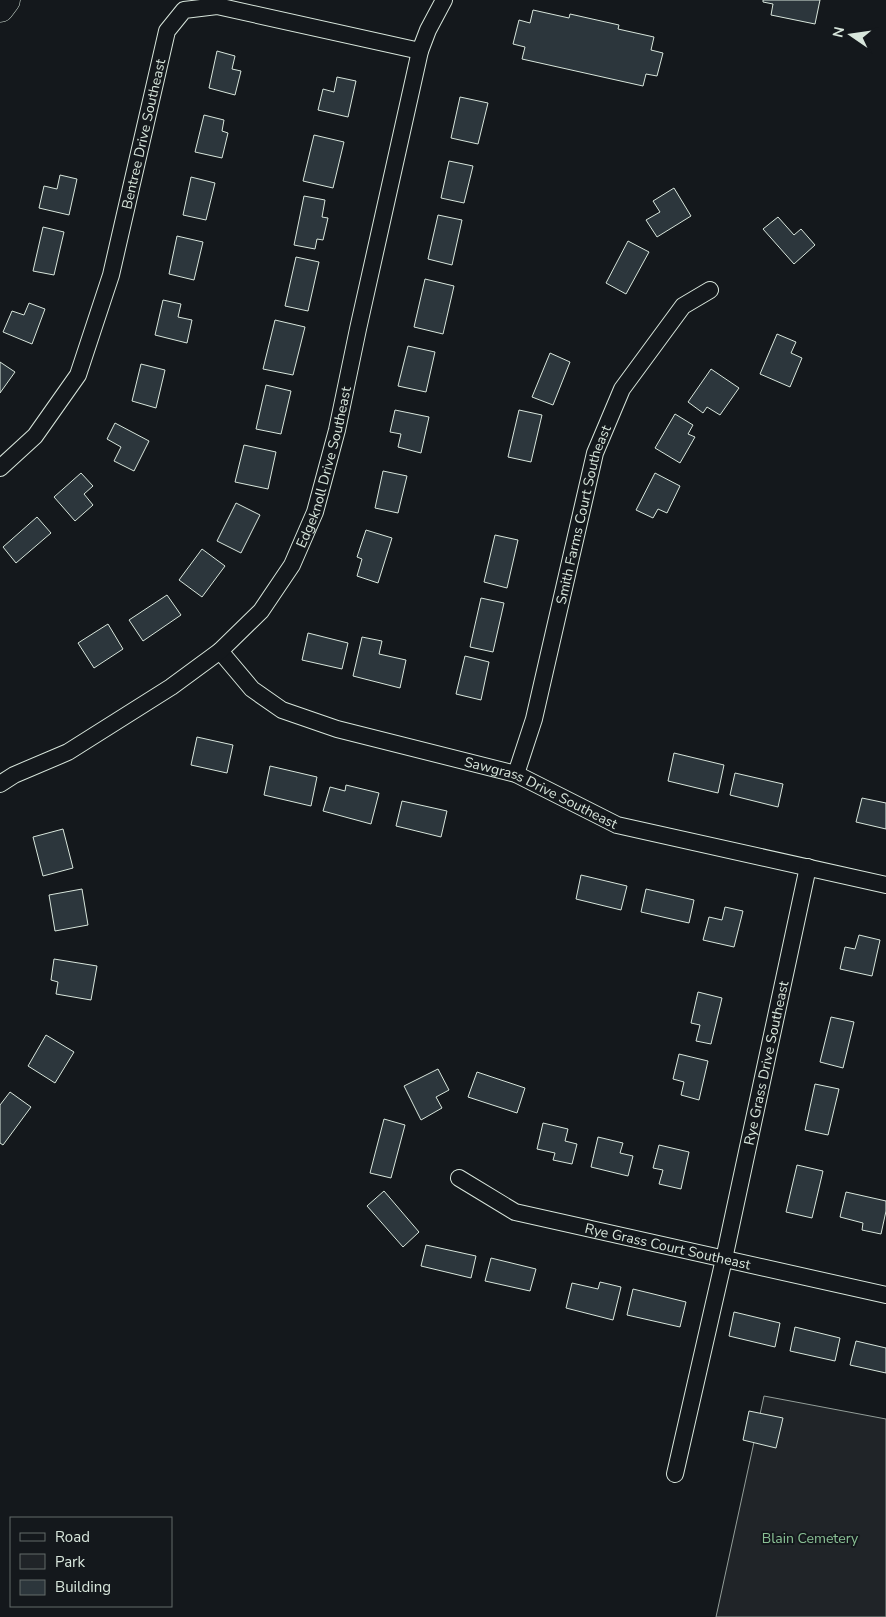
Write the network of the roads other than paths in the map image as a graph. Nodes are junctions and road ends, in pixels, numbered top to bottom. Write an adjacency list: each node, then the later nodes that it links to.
1 (6, 0): 3 (highway)
2 (446, 3): 4 (street, Edgeknoll Drive Southeast)
3 (0, 8)
4 (420, 51): 6 (street, Bentree Drive Southeast); 7 (street, Edgeknoll Drive Southeast)
5 (710, 290): 8 (street, Smith Farms Court Southeast)
6 (0, 468)
7 (220, 651): 8 (street, Sawgrass Drive Southeast); 9 (street, Edgeknoll Drive Southeast)
8 (516, 774): 10 (street, Sawgrass Drive Southeast)
9 (0, 784)
10 (808, 867): 11 (street, Sawgrass Drive Southeast); 13 (street, Rye Grass Drive Southeast)
11 (886, 885)
12 (459, 1178): 13 (street, Rye Grass Court Southeast)
13 (724, 1259): 14 (street, Rye Grass Court Southeast); 15 (street, Rye Grass Drive Southeast)
14 (886, 1295)
15 (675, 1474)

